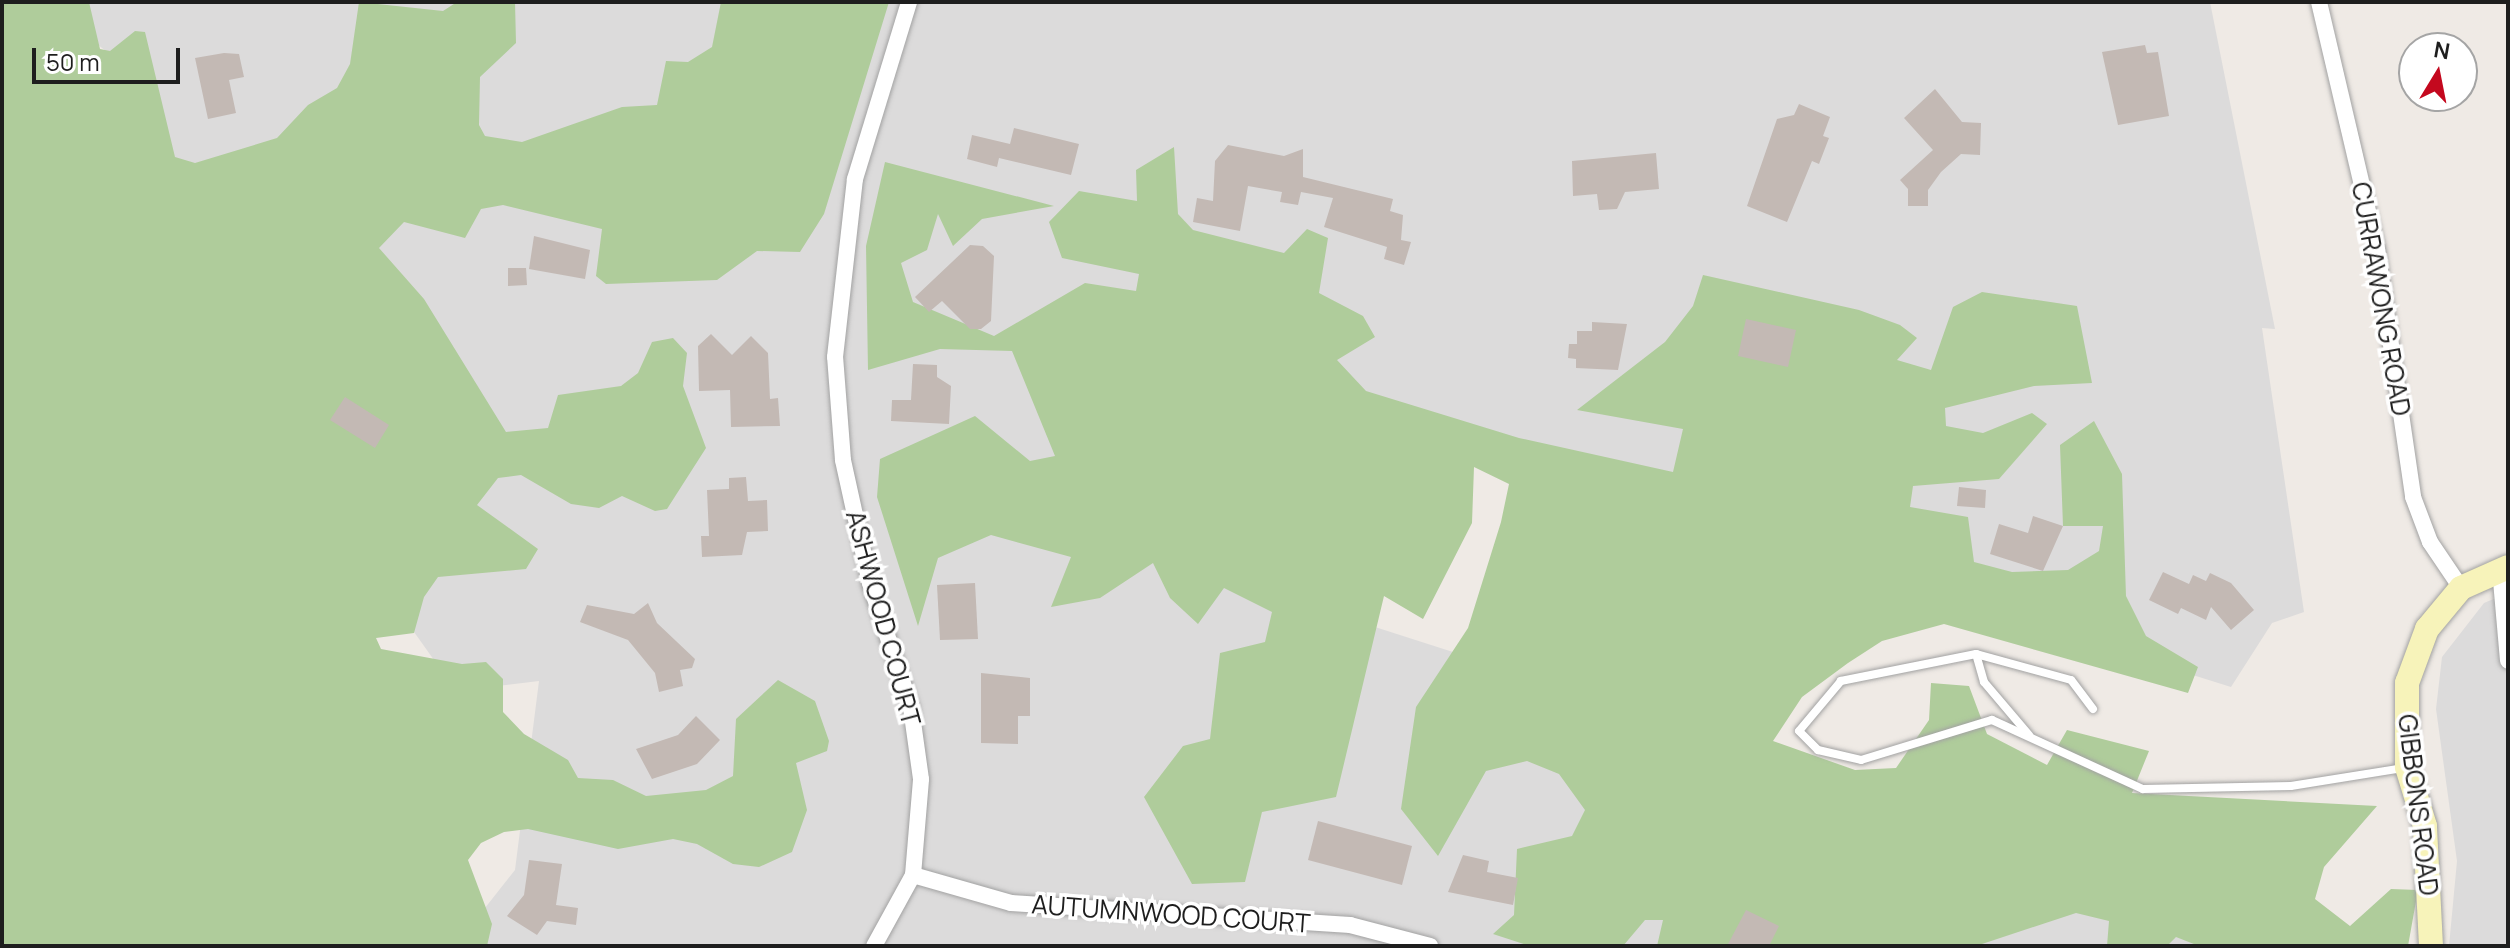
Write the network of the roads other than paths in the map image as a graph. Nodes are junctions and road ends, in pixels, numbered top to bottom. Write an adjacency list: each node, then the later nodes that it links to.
1 (909, 2): 10 (street, ASHWOOD COURT)
2 (2319, 2): 4 (street, CURRAWONG ROAD)
3 (2504, 568): 4 (street, GIBBONS ROAD); 6 (street)
4 (2461, 588): 9 (street, GIBBONS ROAD)
5 (1976, 654): 7 (lane); 8 (lane); 8 (lane)
6 (2508, 661)
7 (2093, 709)
8 (2031, 738): 9 (lane)
9 (2407, 767): 13 (street, GIBBONS ROAD)
10 (913, 875): 11 (street, ASHWOOD COURT); 12 (street, AUTUMNWOOD COURT)
11 (874, 946)
12 (1430, 946)
13 (2431, 946)

